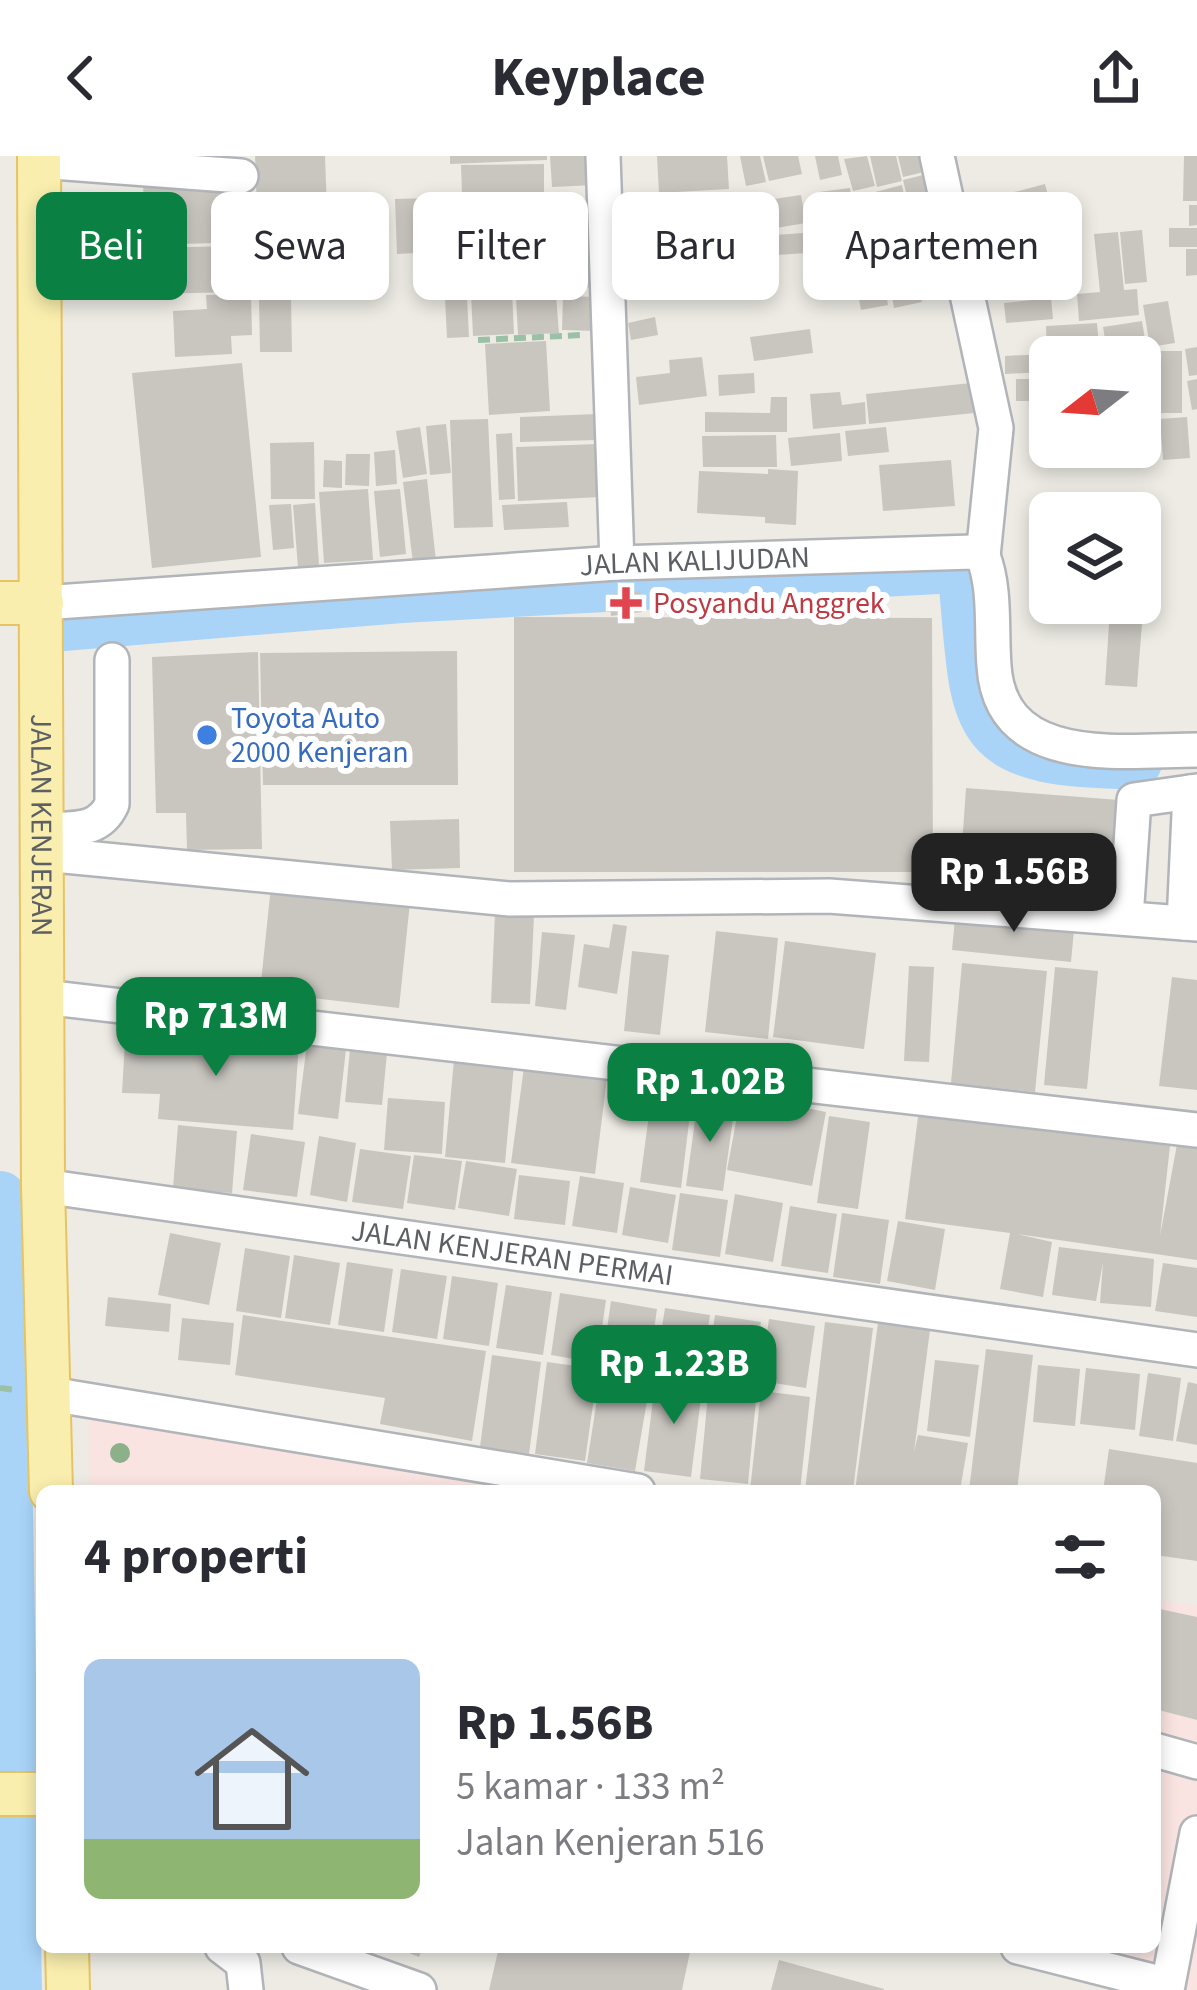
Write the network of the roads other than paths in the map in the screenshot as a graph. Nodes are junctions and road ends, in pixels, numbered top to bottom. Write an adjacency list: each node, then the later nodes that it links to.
1 (603, 156): 6 (street)
2 (937, 156): 5 (street)
3 (39, 159): 4 (street); 7 (main road, JALAN KENJERAN)
4 (241, 176)
5 (982, 556): 6 (street, JALAN KALIJUDAN); 9 (street)
6 (617, 563): 7 (street, JALAN KALIJUDAN)
7 (22, 603): 11 (main road, JALAN KENJERAN)
8 (112, 660): 11 (street)
9 (1197, 750)
10 (1194, 792): 12 (street); 13 (street)
11 (44, 842): 12 (street); 14 (main road, JALAN KENJERAN)
12 (1126, 918): 13 (street)
13 (1190, 923)
14 (43, 997): 15 (street); 16 (main road, JALAN KENJERAN)
15 (1197, 1130)
16 (43, 1186): 17 (street, JALAN KENJERAN PERMAI); 18 (main road, JALAN KENJERAN)
17 (1197, 1350)
18 (50, 1394): 19 (main road, JALAN KENJERAN); 20 (street)
19 (51, 1485)
20 (602, 1485)
21 (1161, 1752): 22 (street)
22 (1197, 1762)
23 (0, 1794): 24 (main road)
24 (36, 1794)
25 (1197, 1833): 29 (street)
26 (67, 1953): 30 (main road)
27 (230, 1953): 31 (street)
28 (318, 1953): 32 (street)
29 (1042, 1953)
30 (68, 1990)
31 (246, 1990)
32 (419, 1990)

